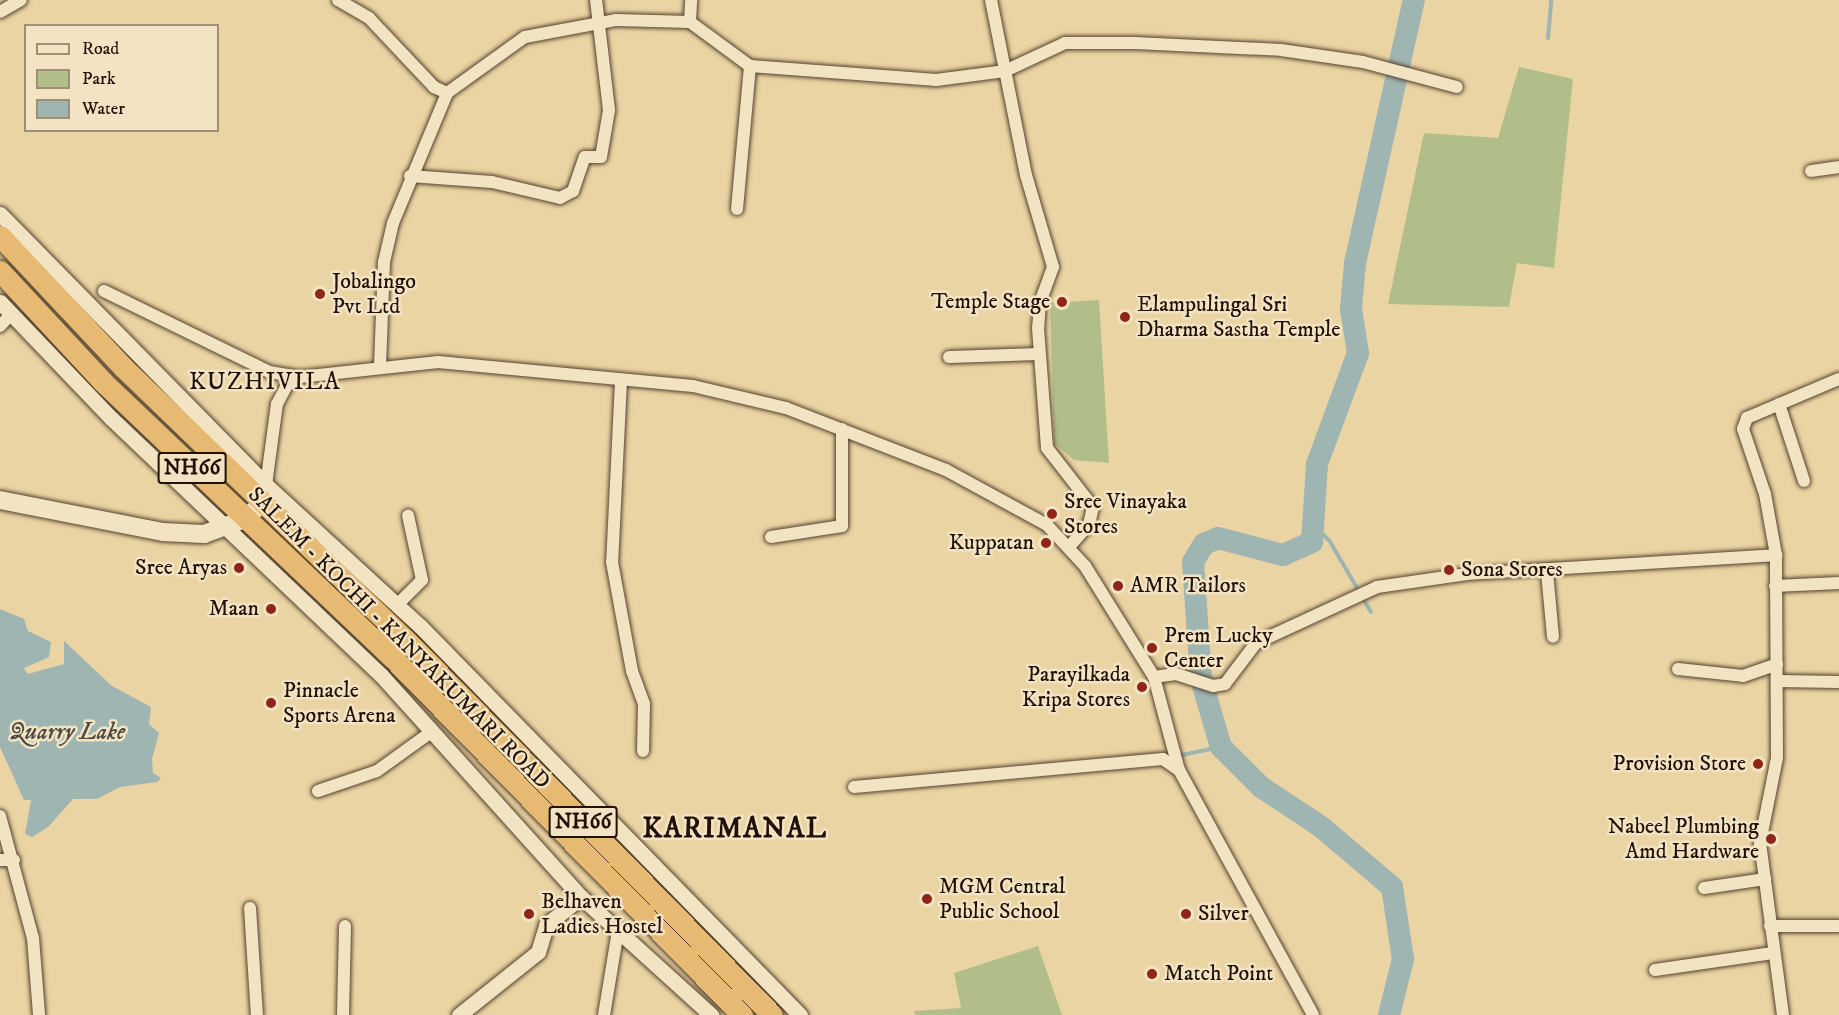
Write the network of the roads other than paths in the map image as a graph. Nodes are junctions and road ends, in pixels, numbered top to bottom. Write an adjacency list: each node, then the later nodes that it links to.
1 (21, 0): 6 (street)
2 (338, 0): 12 (street)
3 (596, 0): 7 (street)
4 (692, 0): 8 (street)
5 (991, 0): 10 (street)
6 (0, 12)
7 (601, 20): 8 (street); 12 (street); 15 (street)
8 (690, 22): 9 (street)
9 (750, 66): 10 (street); 16 (street)
10 (1005, 71): 11 (street); 24 (street)
11 (1457, 87)
12 (447, 93): 15 (street)
13 (1839, 167): 14 (street)
14 (1811, 171)
15 (410, 176): 26 (street)
16 (737, 209)
17 (0, 213): 33 (street)
18 (0, 236): 33 (highway, SALEM - KOCHI - KANYAKUMARI ROAD / NH66)
19 (0, 271): 36 (highway, SALEM - KOCHI - KANYAKUMARI ROAD / NH66)
20 (104, 291): 27 (street)
21 (0, 302): 22 (street)
22 (11, 314): 23 (street); 37 (street)
23 (0, 326)
24 (1039, 354): 25 (street); 39 (street)
25 (949, 357)
26 (380, 366): 27 (street); 29 (street)
27 (300, 377): 33 (street)
28 (1839, 379): 30 (street)
29 (621, 381): 31 (street); 52 (street)
30 (1779, 404): 32 (street); 40 (street)
31 (842, 429): 38 (street); 39 (street)
32 (1804, 481)
33 (264, 494): 36 (main road); 44 (street); 76 (highway, SALEM - KOCHI - KANYAKUMARI ROAD / NH66)
34 (0, 500): 37 (main road)
35 (408, 515): 44 (street)
36 (245, 519): 37 (main road); 75 (highway, SALEM - KOCHI - KANYAKUMARI ROAD / NH66)
37 (225, 529): 51 (street)
38 (771, 537)
39 (1069, 547): 48 (street)
40 (1776, 555): 41 (street); 43 (street)
41 (1547, 572): 45 (street); 48 (street)
42 (1839, 583): 43 (street)
43 (1775, 586): 46 (street)
44 (397, 605): 77 (street)
45 (1552, 637)
46 (1777, 664): 47 (street); 49 (street)
47 (1678, 669)
48 (1154, 677): 53 (street)
49 (1778, 681): 50 (street); 59 (street)
50 (1839, 682)
51 (431, 732): 55 (street); 61 (street)
52 (643, 751)
53 (1179, 770): 54 (street); 78 (street)
54 (854, 787)
55 (318, 791)
56 (0, 816): 58 (street)
57 (0, 860): 58 (street)
58 (15, 860): 69 (street)
59 (1765, 879): 60 (street); 64 (street)
60 (1704, 888)
61 (581, 897): 66 (street); 72 (street)
62 (250, 908): 70 (street)
63 (345, 926): 71 (street)
64 (1770, 926): 65 (street); 67 (street)
65 (1839, 926)
66 (618, 930): 73 (street); 74 (street)
67 (1773, 953): 68 (street); 79 (street)
68 (1655, 970)
69 (39, 1015)
70 (257, 1015)
71 (343, 1015)
72 (459, 1015)
73 (604, 1015)
74 (711, 1015)
75 (742, 1015)
76 (772, 1015)
77 (800, 1015)
78 (1313, 1015)
79 (1783, 1015)

